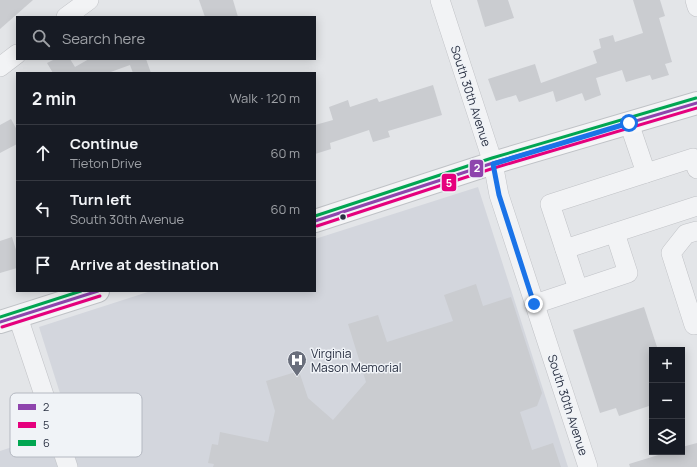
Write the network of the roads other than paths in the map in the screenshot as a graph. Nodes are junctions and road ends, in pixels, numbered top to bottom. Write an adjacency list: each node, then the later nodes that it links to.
1 (89, 0): 5 (street)
2 (440, 0): 10 (street, South 30th Avenue)
3 (695, 0): 4 (street)
4 (697, 7)
5 (67, 16)
6 (16, 55): 7 (street)
7 (0, 67)
8 (697, 103): 9 (main road)
9 (629, 123): 10 (main road); 12 (street)
10 (493, 164): 14 (main road); 20 (street, South 30th Avenue)
11 (697, 169): 12 (street)
12 (646, 173): 17 (street)
13 (697, 206): 16 (street)
14 (316, 221)
15 (697, 231): 22 (street)
16 (614, 233): 17 (street); 18 (street)
17 (565, 249): 18 (street)
18 (578, 289): 20 (street)
19 (95, 292): 21 (main road)
20 (534, 304): 26 (street, South 30th Avenue)
21 (9, 319): 23 (street)
22 (697, 323)
23 (38, 393)
24 (64, 457): 25 (street)
25 (68, 467)
26 (588, 467)

